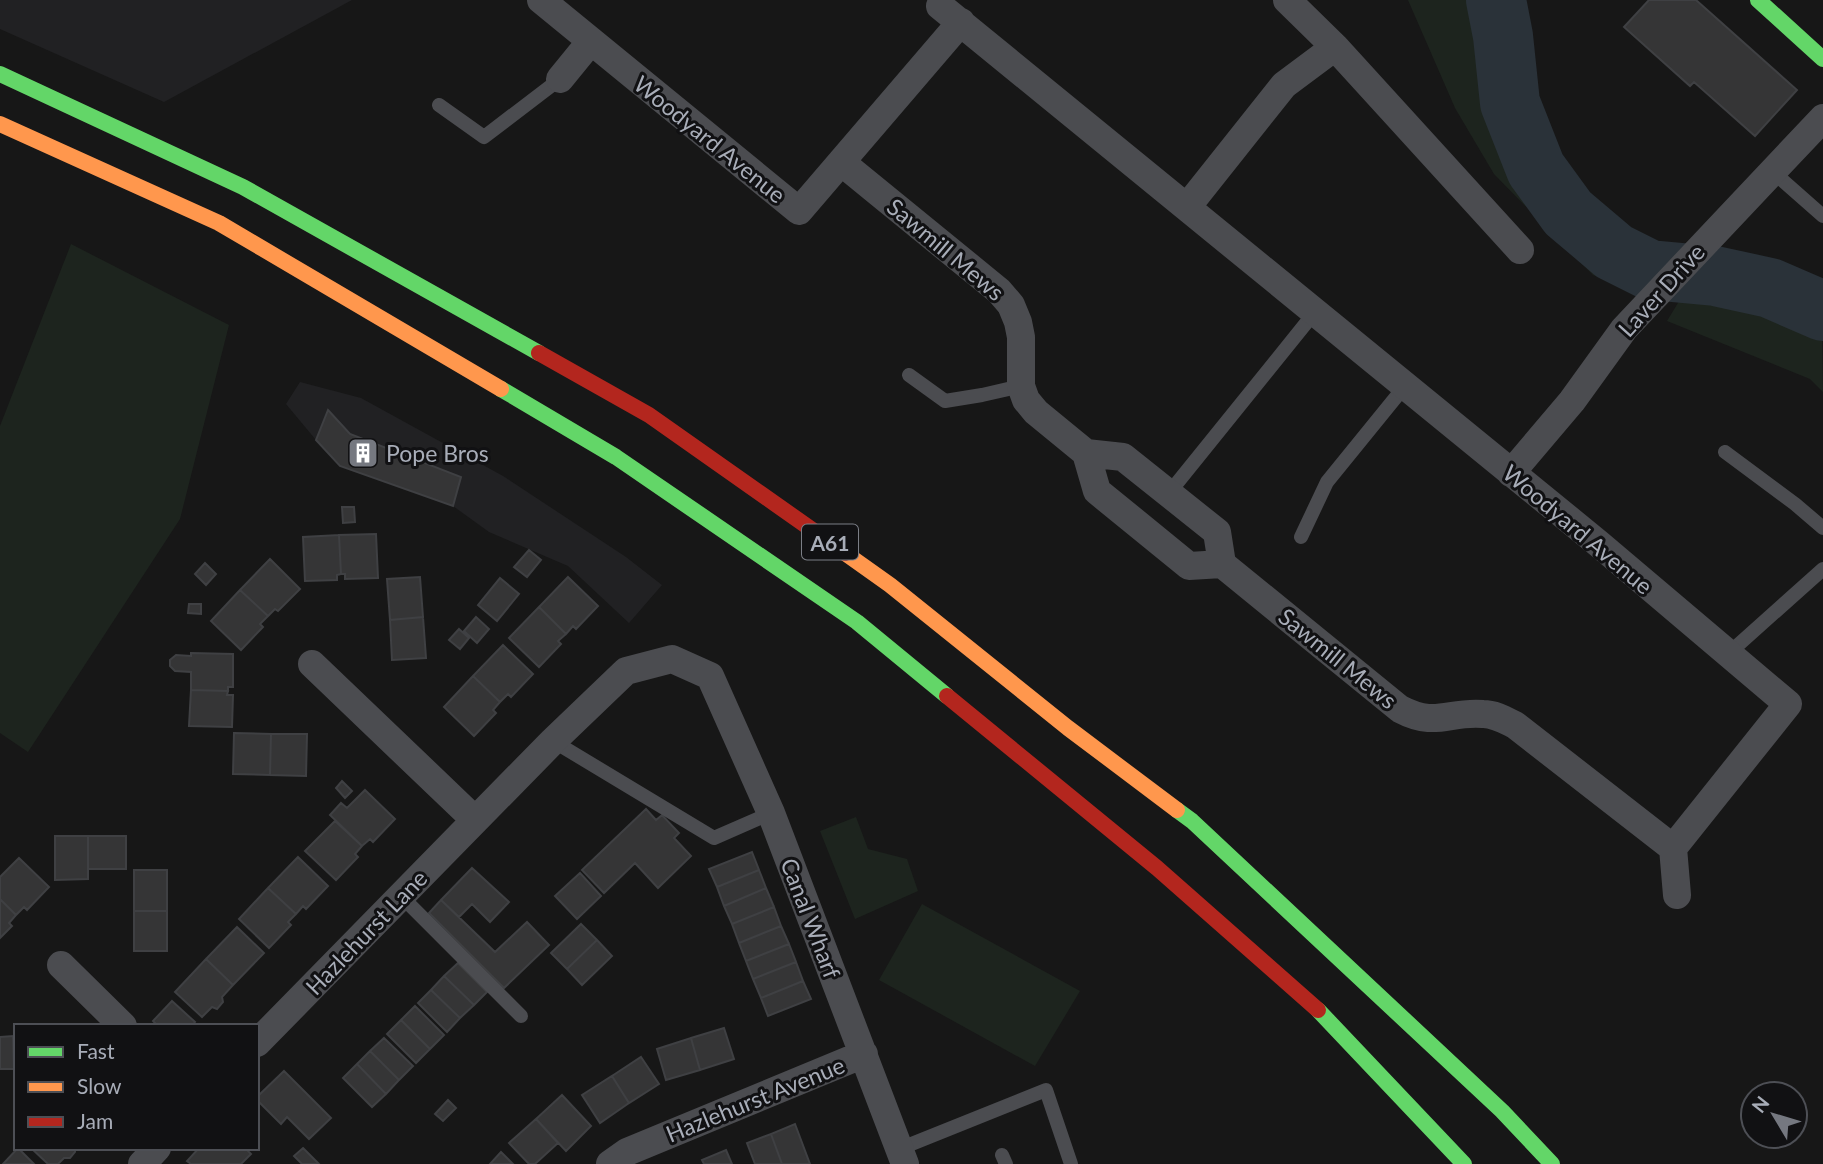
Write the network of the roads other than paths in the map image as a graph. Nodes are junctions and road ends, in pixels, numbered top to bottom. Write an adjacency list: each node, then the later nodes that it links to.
1 (541, 0): 5 (street, Woodyard Avenue)
2 (1287, 0): 6 (street)
3 (1758, 0): 7 (main road)
4 (944, 9): 13 (street, Woodyard Avenue); 15 (street, Woodyard Avenue)
5 (591, 41): 9 (street); 13 (street, Woodyard Avenue)
6 (1335, 47): 15 (street); 17 (street)
7 (1823, 59)
8 (0, 74): 50 (main road, A61)
9 (560, 79): 10 (lane)
10 (439, 105)
11 (1823, 118): 14 (street, Laver Drive)
12 (0, 124): 49 (main road, A61)
13 (841, 162): 20 (street, Sawmill Mews)
14 (1772, 171): 16 (lane); 24 (street, Laver Drive)
15 (1187, 207): 18 (street, Woodyard Avenue)
16 (1823, 216)
17 (1520, 250)
18 (1315, 312): 21 (street, Woodyard Avenue); 25 (lane)
19 (909, 375): 20 (lane)
20 (1021, 386): 23 (street)
21 (1405, 386): 24 (street, Woodyard Avenue); 27 (lane)
22 (1725, 452): 26 (lane)
23 (1086, 453): 25 (street); 28 (street)
24 (1511, 473): 30 (street, Woodyard Avenue)
25 (1169, 493): 28 (street)
26 (1823, 528)
27 (1301, 537)
28 (1222, 564): 36 (street, Sawmill Mews)
29 (1822, 572): 30 (lane)
30 (1728, 654): 36 (street, Woodyard Avenue)
31 (312, 664): 35 (street)
32 (710, 676): 33 (street, Hazlehurst Lane); 34 (street, Canal Wharf)
33 (553, 741): 34 (lane); 35 (street, Hazlehurst Lane)
34 (771, 813): 43 (street, Canal Wharf)
35 (475, 820): 38 (street, Hazlehurst Lane)
36 (1673, 848): 37 (street)
37 (1677, 895)
38 (401, 896): 40 (lane); 42 (street, Hazlehurst Lane)
39 (61, 965): 41 (street)
40 (521, 1016)
41 (121, 1024)
42 (259, 1041)
43 (864, 1054): 45 (street, Canal Wharf); 47 (street, Hazlehurst Avenue)
44 (155, 1150): 46 (street)
45 (902, 1156): 48 (lane)
46 (142, 1164)
47 (610, 1164)
48 (1071, 1164)
49 (1464, 1164)
50 (1552, 1164)

